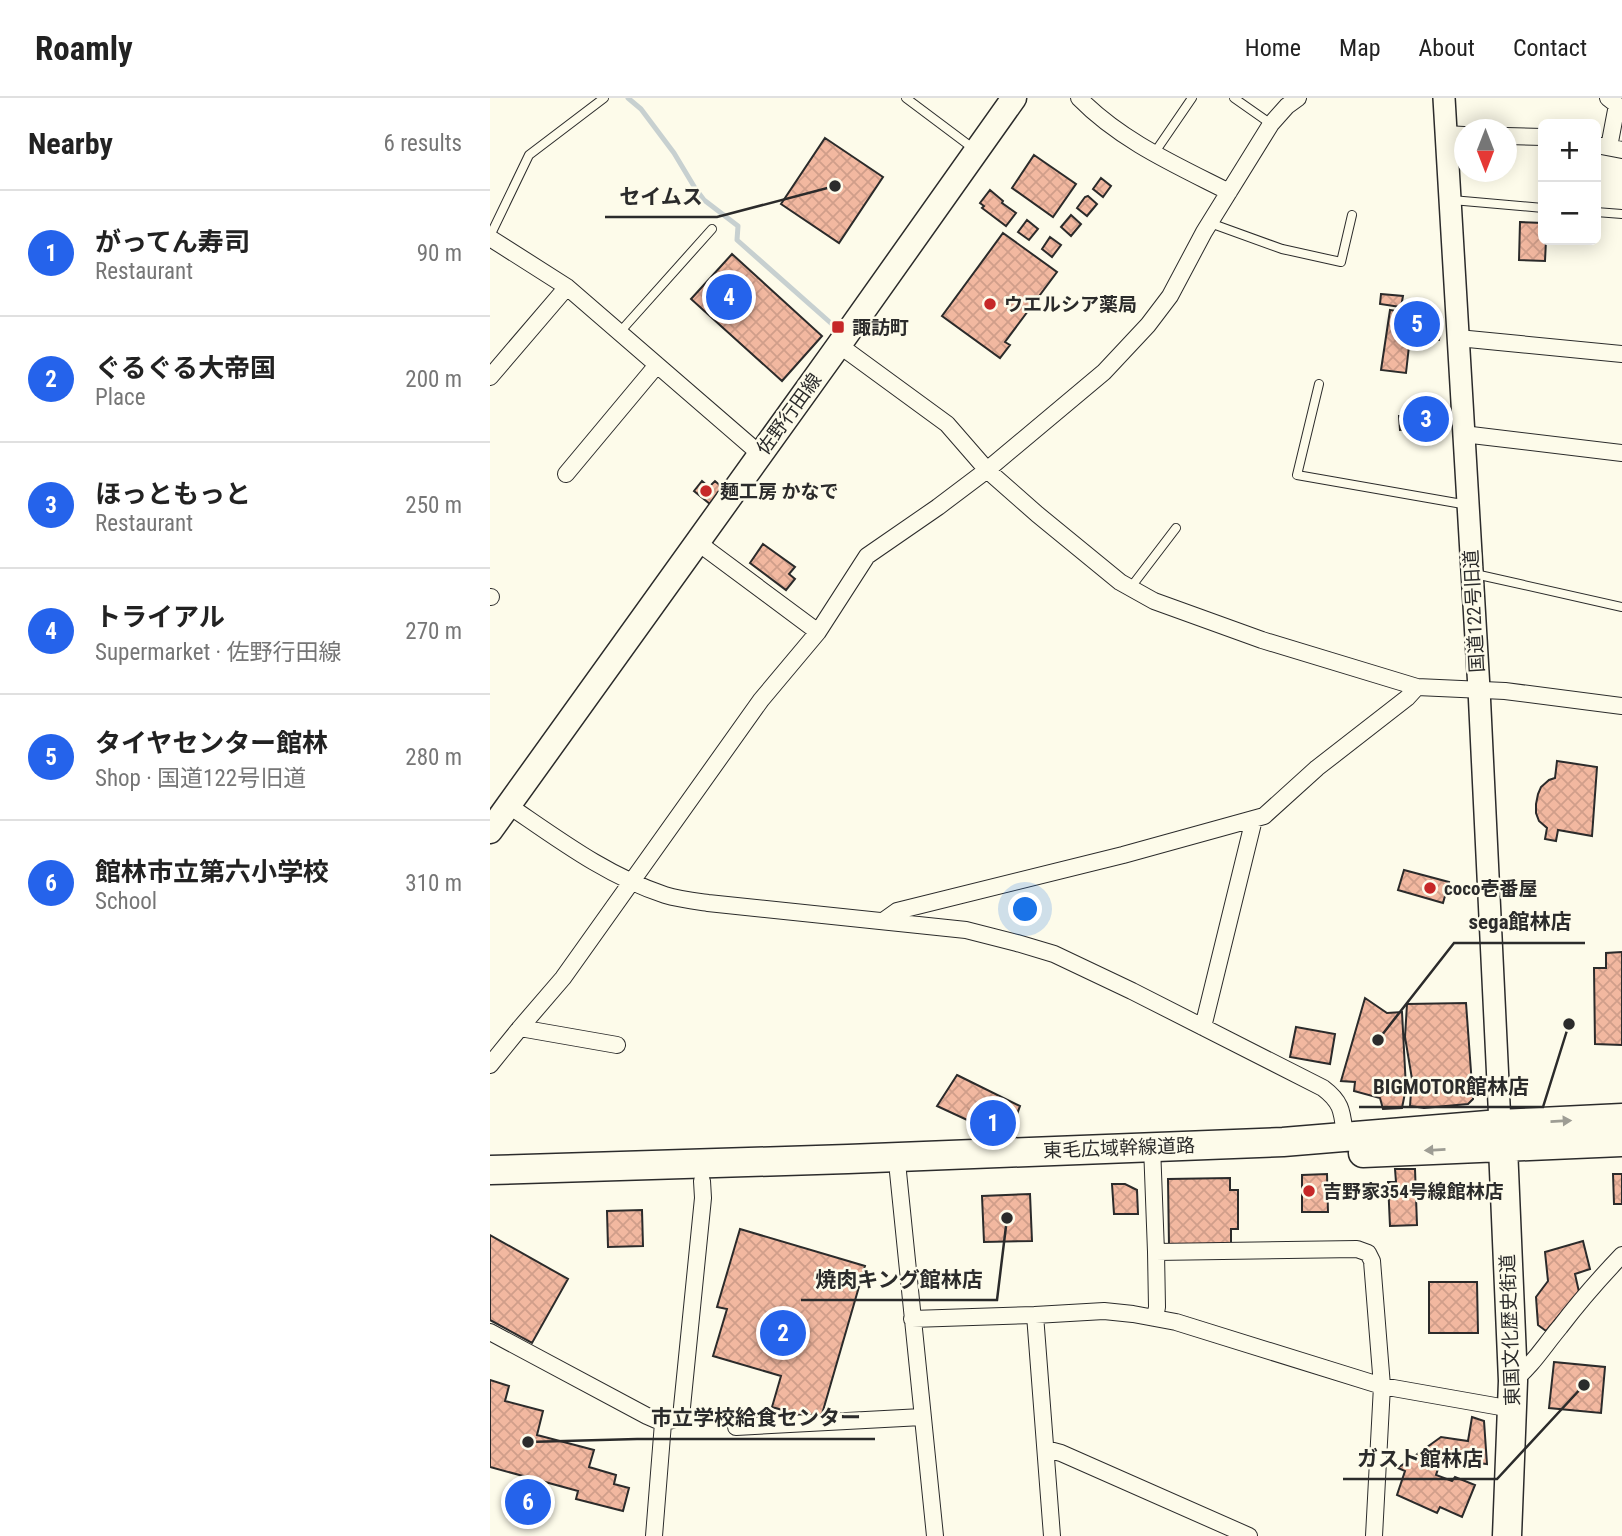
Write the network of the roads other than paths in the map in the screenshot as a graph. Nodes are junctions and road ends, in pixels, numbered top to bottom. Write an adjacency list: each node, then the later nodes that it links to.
1 (604, 98): 26 (lane)
2 (906, 98): 16 (lane)
3 (1014, 98): 16 (main road, 佐野行田線)
4 (1079, 98): 17 (street)
5 (1192, 98): 17 (lane)
6 (1234, 98): 10 (lane)
7 (1298, 98): 10 (street)
8 (1444, 98): 11 (street, 国道122号旧道)
9 (1608, 98): 15 (street)
10 (1270, 124): 18 (street)
11 (1454, 131)
12 (1517, 136): 13 (street)
13 (1538, 137)
14 (1454, 145): 19 (street, 国道122号旧道)
15 (1609, 147)
16 (976, 150): 30 (main road, 佐野行田線)
17 (1153, 155): 18 (street)
18 (1229, 192): 24 (street)
19 (1449, 200): 20 (lane); 29 (street, 国道122号旧道)
20 (1538, 208)
21 (1601, 212): 22 (lane)
22 (1622, 214)
23 (1352, 215): 24 (lane)
24 (1210, 223): 38 (street)
25 (712, 229): 28 (lane)
26 (490, 237): 27 (street)
27 (567, 287): 28 (street); 33 (street)
28 (619, 333): 32 (street)
29 (1458, 338): 31 (street); 35 (street, 国道122号旧道)
30 (839, 345): 37 (main road, 佐野行田線); 38 (street)
31 (1622, 354)
32 (657, 365): 37 (street); 39 (street)
33 (490, 377)
34 (1319, 384): 40 (lane)
35 (1463, 434): 36 (street); 40 (street, 国道122号旧道)
36 (1622, 453)
37 (760, 454): 42 (main road, 佐野行田線)
38 (987, 471): 44 (street); 46 (street)
39 (566, 474)
40 (1468, 505): 43 (street, 国道122号旧道)
41 (1176, 528): 44 (lane)
42 (697, 542): 46 (street); 50 (main road, 佐野行田線)
43 (1472, 573): 45 (lane); 48 (street, 国道122号旧道)
44 (1131, 587): 47 (street)
45 (1622, 607)
46 (818, 632): 52 (street)
47 (1417, 687): 48 (street); 51 (street)
48 (1479, 689): 49 (street); 59 (street, 国道122号旧道)
49 (1622, 706)
50 (496, 819): 52 (street)
51 (1254, 819): 53 (street); 54 (street)
52 (633, 883): 53 (street); 55 (street)
53 (883, 921): 54 (street)
54 (1203, 1027): 60 (street)
55 (520, 1028): 56 (street); 57 (street)
56 (617, 1045)
57 (490, 1065)
58 (1622, 1118): 59 (highway, 東毛広域幹線道路, one-way to 58)
59 (1501, 1135): 60 (highway, 東毛広域幹線道路); 61 (highway, 東毛広域幹線道路); 62 (highway, 東毛広域幹線道路, one-way to 62); 74 (highway, 東国文化歴史街道)
60 (1345, 1136): 62 (highway, 東毛広域幹線道路)
61 (1622, 1142)
62 (1152, 1153): 63 (highway, 東毛広域幹線道路); 64 (highway, 東毛広域幹線道路); 67 (street)
63 (490, 1170)
64 (898, 1172): 65 (highway, 東毛広域幹線道路); 71 (street)
65 (702, 1181): 66 (highway, 東毛広域幹線道路); 76 (street)
66 (490, 1189)
67 (1156, 1252): 70 (street); 73 (street)
68 (1622, 1255): 74 (street)
69 (1035, 1315): 70 (street); 71 (street); 78 (street)
70 (1155, 1318): 73 (street)
71 (912, 1319): 75 (street)
72 (490, 1332): 76 (street)
73 (1382, 1386): 74 (street); 83 (street)
74 (1512, 1395): 84 (highway, 東国文化歴史街道)
75 (922, 1417): 77 (street); 81 (street)
76 (663, 1423): 80 (street)
77 (736, 1427)
78 (1046, 1449): 79 (street); 82 (street)
79 (1243, 1535)
80 (654, 1536)
81 (935, 1536)
82 (1052, 1536)
83 (1374, 1536)
84 (1507, 1536)

